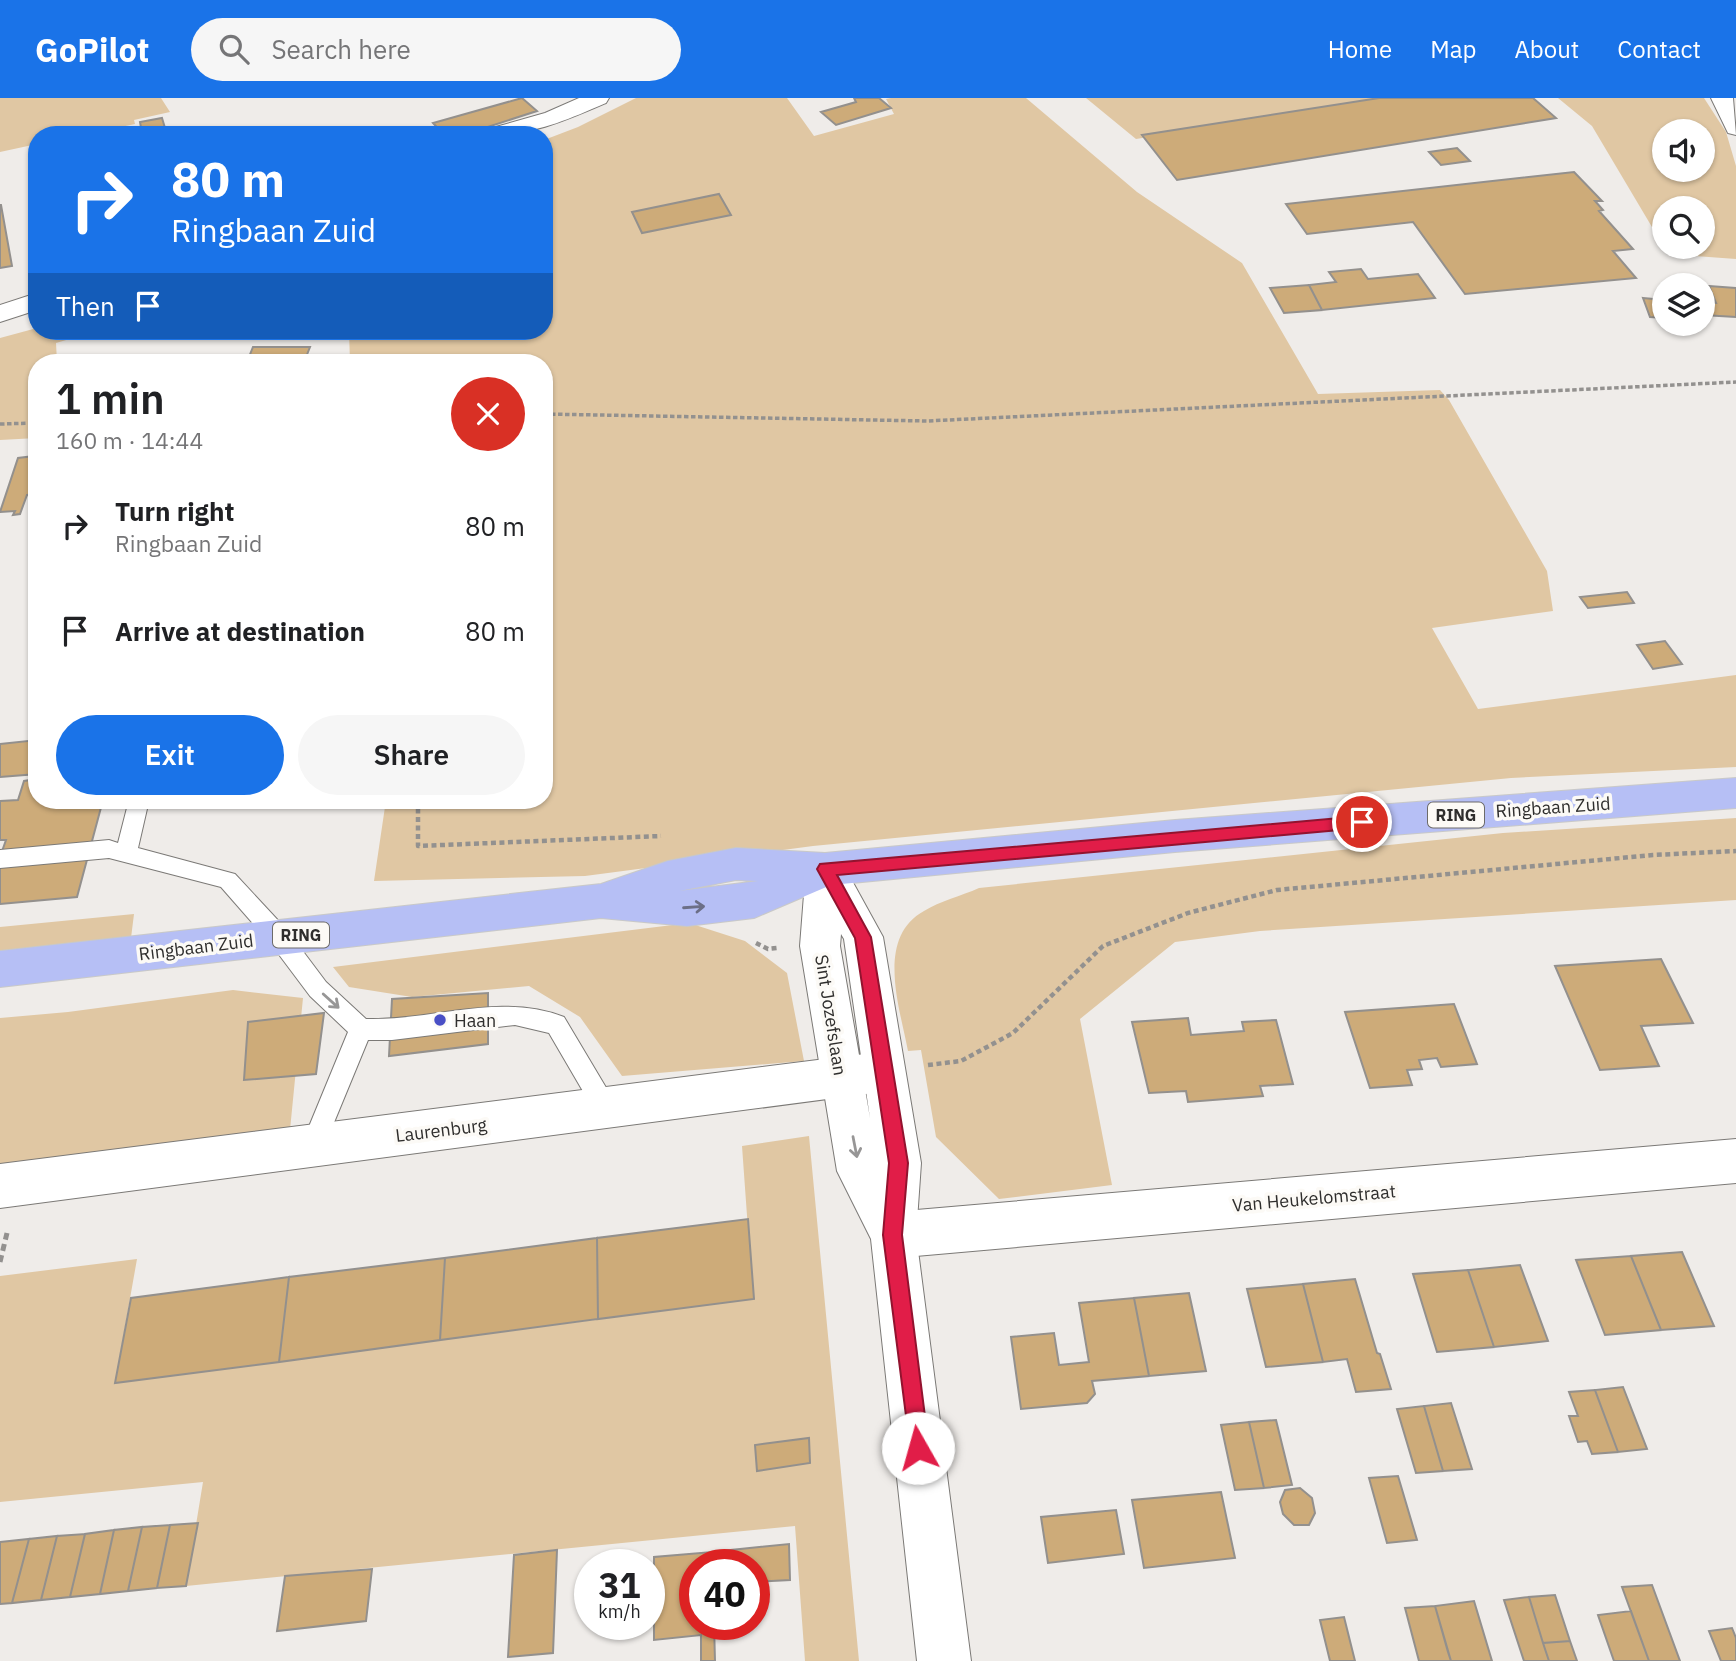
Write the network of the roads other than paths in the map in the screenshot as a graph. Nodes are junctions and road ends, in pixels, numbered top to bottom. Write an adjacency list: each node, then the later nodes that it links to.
1 (598, 98): 3 (street)
2 (1722, 98): 4 (street)
3 (525, 126)
4 (1736, 128)
5 (28, 304): 6 (street)
6 (0, 314)
7 (1736, 793): 11 (main road, Ringbaan Zuid / RING)
8 (137, 809): 9 (lane)
9 (126, 853): 10 (lane); 12 (lane)
10 (0, 859)
11 (825, 869): 12 (main road, Ringbaan Zuid / RING); 15 (street, Sint Jozefslaan)
12 (279, 937): 13 (main road, Ringbaan Zuid / RING); 14 (lane, one-way to 14)
13 (0, 969)
14 (361, 1029): 16 (lane); 17 (lane)
15 (862, 1075): 16 (street, Laurenburg); 20 (street, Sint Jozefslaan)
16 (606, 1109): 17 (street, Laurenburg)
17 (313, 1146): 19 (street, Laurenburg)
18 (1736, 1161): 20 (street, Van Heukelomstraat)
19 (0, 1186)
20 (892, 1235): 21 (street, Sint Jozefslaan)
21 (944, 1661)

